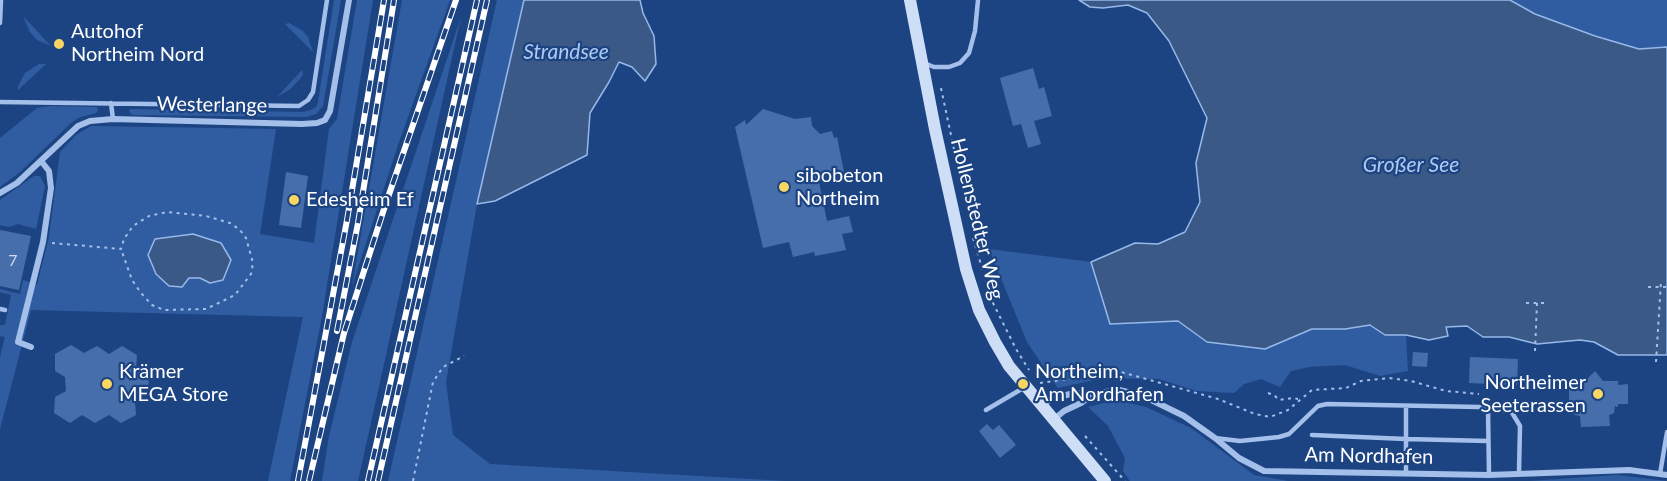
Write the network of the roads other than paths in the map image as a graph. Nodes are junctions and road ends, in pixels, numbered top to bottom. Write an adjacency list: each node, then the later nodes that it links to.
1 (2, 0): 6 (lane)
2 (327, 0): 9 (lane)
3 (349, 0): 10 (street, Westerlange)
4 (910, 0): 7 (main road, Hollenstedter Weg)
5 (978, 0): 7 (lane)
6 (0, 23)
7 (921, 62): 14 (main road, Hollenstedter Weg)
8 (0, 102): 9 (lane)
9 (111, 103): 10 (lane)
10 (113, 120): 11 (street, Westerlange)
11 (41, 161): 12 (street, Westerlange); 13 (street)
12 (0, 193)
13 (31, 347)
14 (1025, 387): 16 (main road, Hollenstedter Weg); 19 (lane)
15 (1093, 394): 16 (street, Am Nordhafen); 20 (street, Am Nordhafen); 23 (street, Am Nordhafen)
16 (1046, 402): 20 (main road, Hollenstedter Weg)
17 (1406, 406): 18 (lane); 23 (lane); 24 (lane)
18 (1488, 408): 25 (lane); 26 (lane)
19 (986, 410)
20 (1052, 420): 30 (main road, Hollenstedter Weg)
21 (1667, 432): 29 (lane)
22 (1312, 435): 24 (lane)
23 (1215, 438): 27 (street, Am Nordhafen)
24 (1406, 439): 25 (lane); 27 (lane)
25 (1488, 441): 28 (lane)
26 (1519, 472): 28 (street, Am Nordhafen); 29 (street, Am Nordhafen)
27 (1406, 474): 28 (street, Am Nordhafen)
28 (1489, 475)
29 (1663, 475)
30 (1105, 481)

